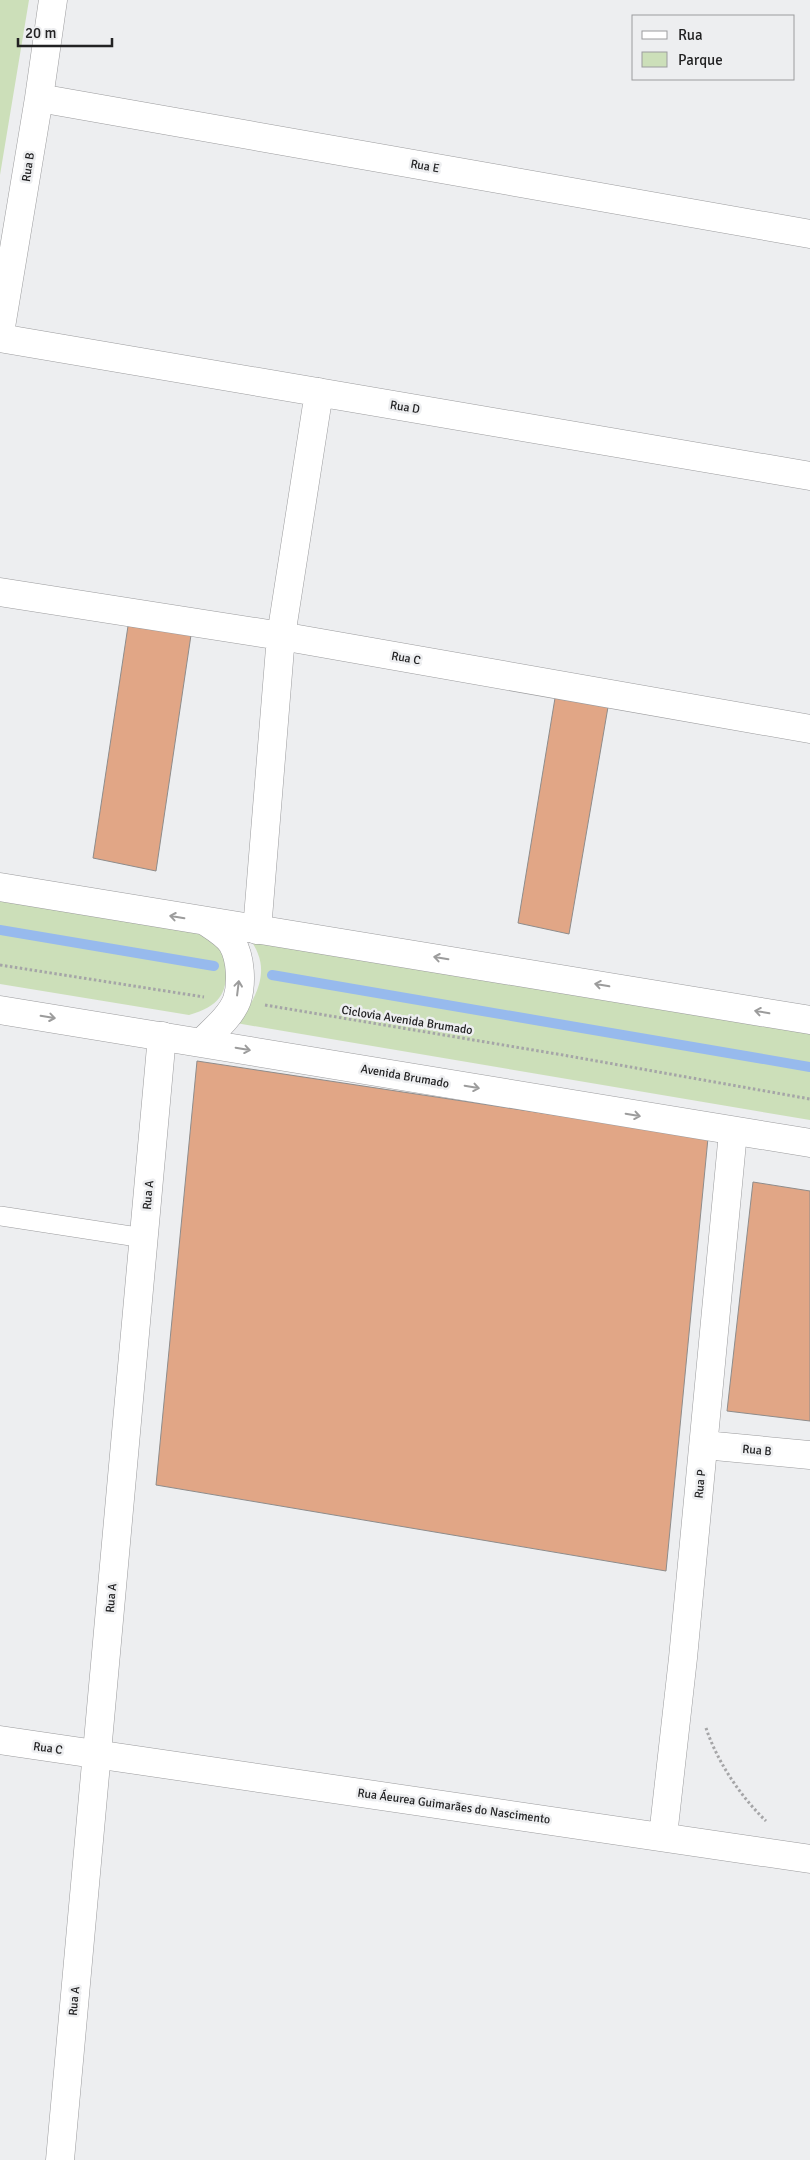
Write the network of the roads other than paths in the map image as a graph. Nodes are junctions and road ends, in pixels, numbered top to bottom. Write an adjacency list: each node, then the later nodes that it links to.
1 (53, 0): 2 (street, Rua B)
2 (39, 98): 3 (street, Rua E); 4 (street, Rua B)
3 (810, 234)
4 (0, 333)
5 (0, 338): 6 (street, Rua D)
6 (319, 392): 7 (street, Rua D); 9 (street)
7 (810, 476)
8 (0, 592): 9 (street, Rua C)
9 (281, 636): 10 (street, Rua C); 13 (street)
10 (810, 730)
11 (0, 887): 12 (street, one-way to 11)
12 (205, 921): 13 (street); 17 (street, one-way to 12)
13 (257, 930): 15 (street, one-way to 13)
14 (0, 1010): 16 (street, Avenida Brumado, one-way to 16)
15 (810, 1020)
16 (162, 1036): 17 (street, Avenida Brumado); 21 (street, Rua A)
17 (202, 1042): 18 (street, Avenida Brumado, one-way to 18)
18 (733, 1132): 19 (street, Avenida Brumado); 22 (street, Rua P)
19 (810, 1144)
20 (0, 1216): 21 (lane)
21 (144, 1238): 25 (street, Rua A)
22 (704, 1445): 23 (street, Rua B); 26 (street, Rua P)
23 (810, 1455)
24 (0, 1740): 25 (street, Rua C)
25 (97, 1754): 26 (street, Rua Áeurea Guimarães do Nascimento); 28 (street, Rua A)
26 (663, 1836): 27 (street, Rua Áeurea Guimarães do Nascimento)
27 (810, 1859)
28 (60, 2160)

